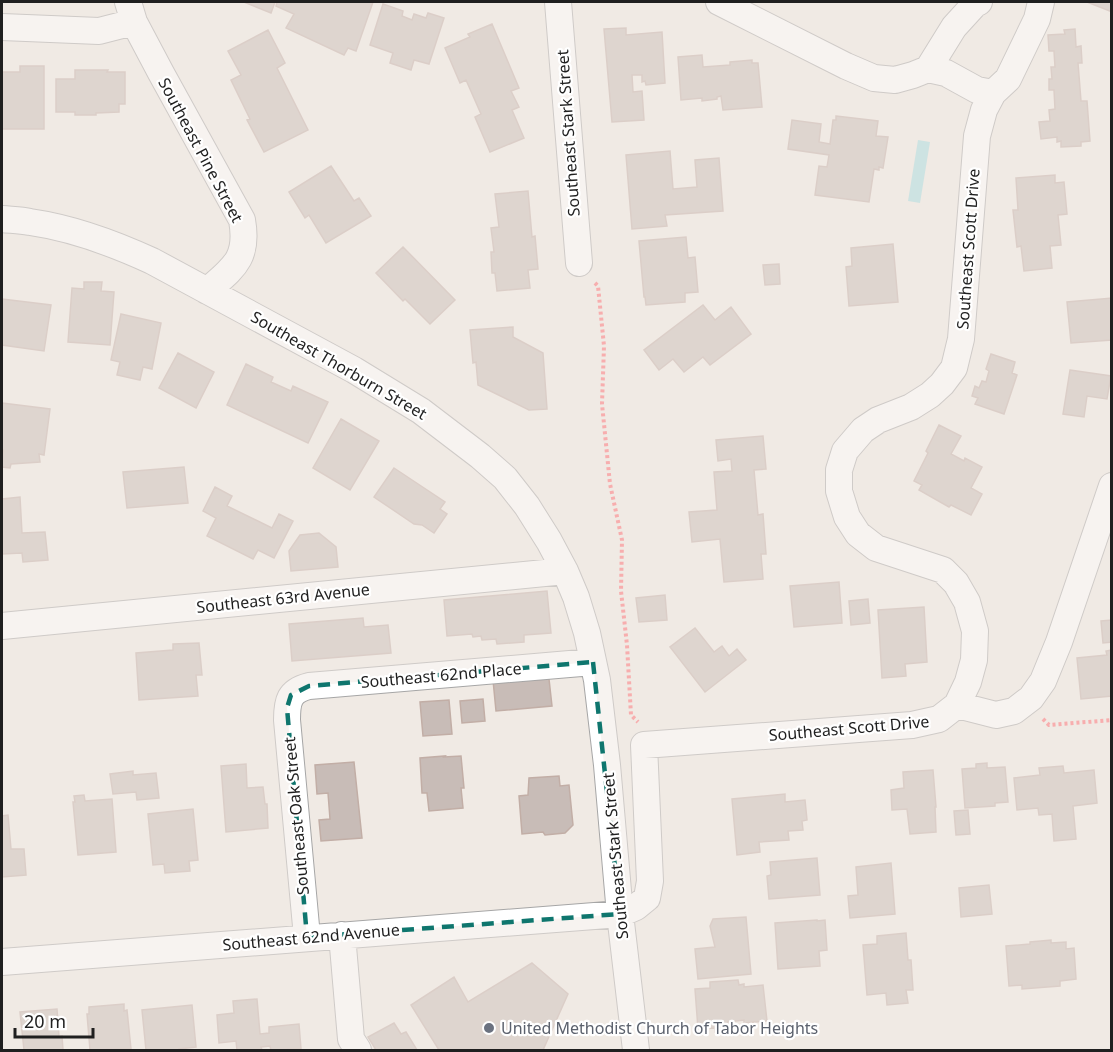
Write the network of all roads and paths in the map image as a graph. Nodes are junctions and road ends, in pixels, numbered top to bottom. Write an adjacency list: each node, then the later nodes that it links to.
1 (558, 2): 10 (street, Southeast Stark Street)
2 (719, 2): 7 (street)
3 (979, 2): 7 (street)
4 (1041, 2): 8 (street, Southeast Scott Drive)
5 (131, 12): 6 (street); 11 (street, Southeast Pine Street)
6 (2, 27)
7 (928, 69): 8 (street)
8 (993, 93): 18 (street, Southeast Scott Drive)
9 (2, 219): 11 (street, Southeast Thorburn Street)
10 (579, 264): 20 (path)
11 (207, 291): 13 (street, Southeast Thorburn Street)
12 (1112, 486): 17 (street)
13 (565, 571): 14 (street, Southeast 63rd Avenue); 15 (street, Southeast Thorburn Street)
14 (2, 626)
15 (593, 662): 16 (street, Southeast 62nd Place); 21 (street, Southeast Stark Street)
16 (291, 695): 23 (street, Southeast Oak Street)
17 (1027, 701): 18 (street); 19 (path)
18 (957, 705): 20 (street, Southeast Scott Drive)
19 (1112, 720)
20 (644, 745): 21 (street)
21 (620, 914): 22 (street, Southeast 62nd Avenue); 26 (street, Southeast Stark Street)
22 (342, 935): 23 (street, Southeast 62nd Avenue); 25 (street)
23 (307, 937): 24 (street, Southeast 62nd Avenue)
24 (2, 962)
25 (358, 1050)
26 (636, 1050)

